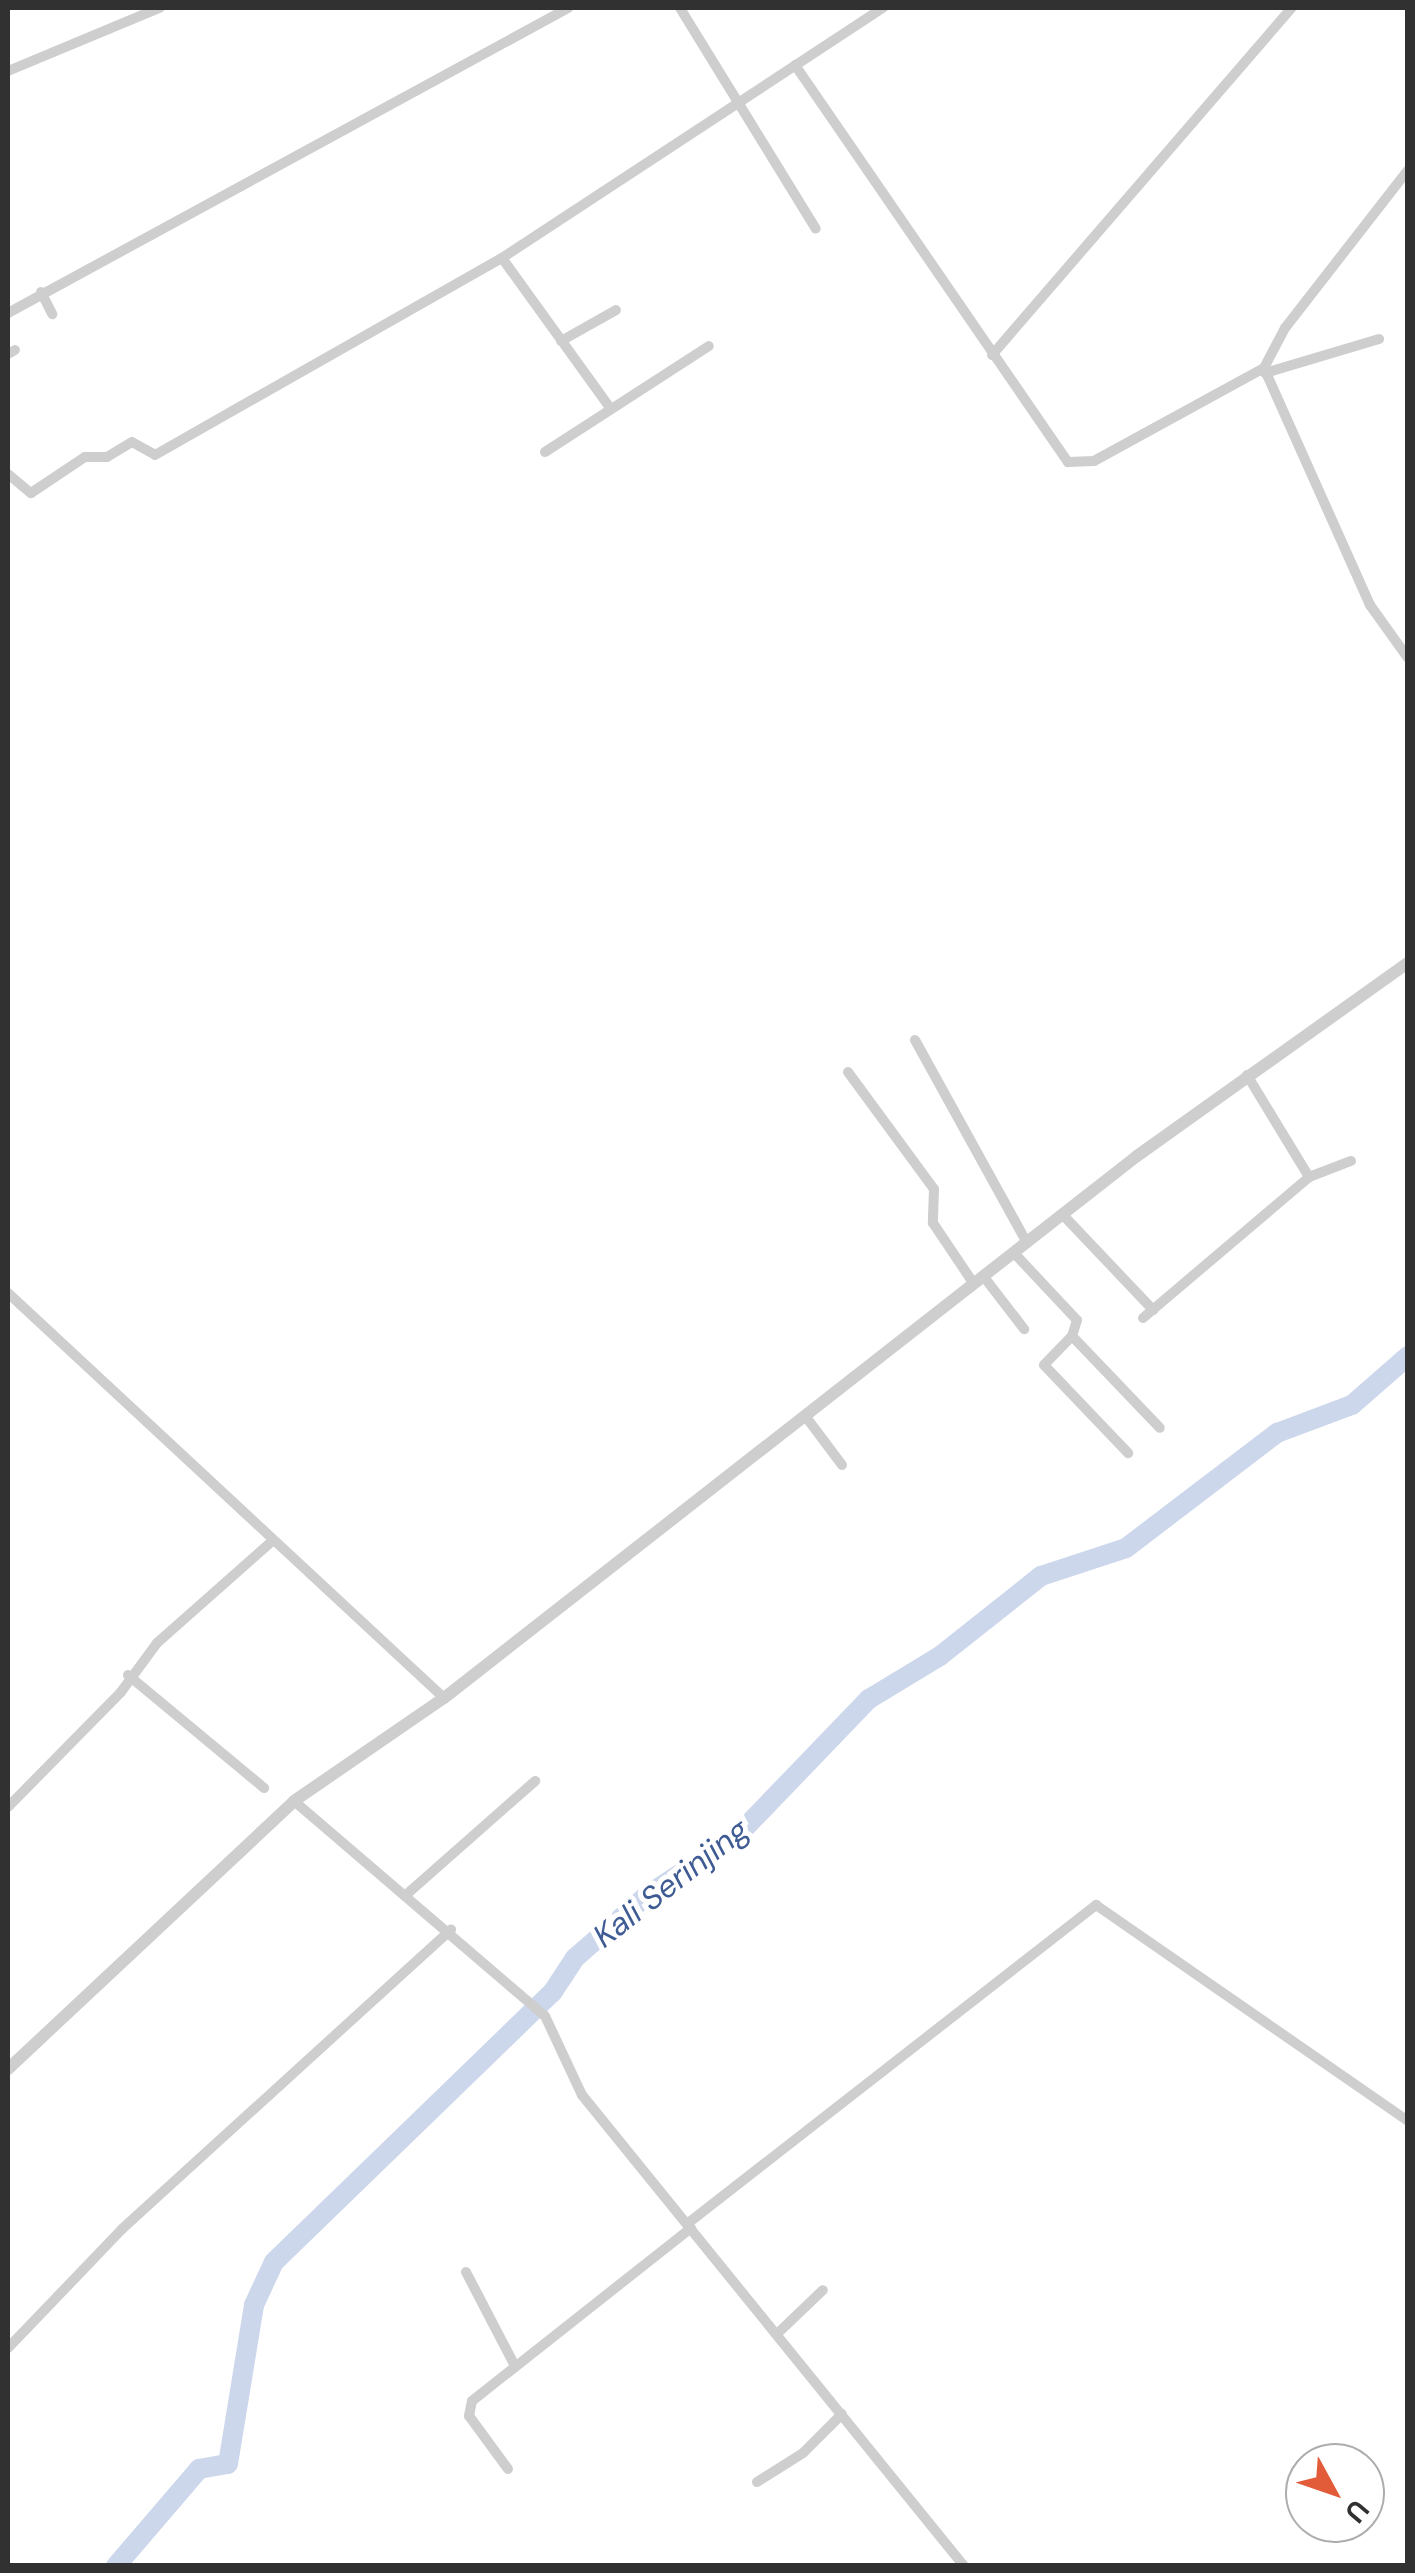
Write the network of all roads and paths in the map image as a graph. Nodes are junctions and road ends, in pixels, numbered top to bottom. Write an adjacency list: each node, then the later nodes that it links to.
1 (159, 8): 7 (street)
2 (568, 8): 12 (street)
3 (680, 8): 8 (street)
4 (883, 8): 6 (street)
5 (1291, 8): 19 (street)
6 (794, 65): 8 (street); 19 (street)
7 (8, 71)
8 (739, 102): 10 (street); 11 (street)
9 (1408, 170): 20 (street)
10 (816, 229)
11 (502, 258): 16 (street); 23 (street)
12 (40, 292): 14 (street); 15 (street)
13 (616, 310): 16 (street)
14 (8, 313)
15 (52, 314)
16 (561, 340): 21 (street)
17 (1380, 340): 20 (street)
18 (710, 346): 21 (street)
19 (992, 355): 20 (street)
20 (1264, 371): 24 (street)
21 (611, 409): 22 (street)
22 (546, 452)
23 (8, 474)
24 (1408, 658)
25 (1408, 963): 28 (street)
26 (915, 1040): 32 (street)
27 (848, 1072): 34 (street)
28 (1247, 1075): 30 (street); 31 (street)
29 (1352, 1161): 30 (street)
30 (1309, 1177): 31 (street)
31 (1063, 1215): 32 (street)
32 (1027, 1243): 33 (street)
33 (1014, 1253): 34 (street); 37 (street)
34 (979, 1281): 36 (street); 38 (street)
35 (8, 1293): 42 (street)
36 (1024, 1329)
37 (1072, 1336): 39 (street); 40 (street)
38 (806, 1417): 41 (street); 44 (street)
39 (1160, 1428)
40 (1128, 1453)
41 (842, 1465)
42 (271, 1542): 43 (street); 44 (street)
43 (128, 1675): 46 (street); 48 (street)
44 (444, 1698): 47 (street)
45 (535, 1780): 49 (street)
46 (264, 1788)
47 (294, 1802): 49 (street); 51 (street)
48 (8, 1807)
49 (407, 1894): 50 (street)
50 (451, 1930): 53 (street); 57 (street)
51 (8, 2069)
52 (1408, 2121): 53 (street)
53 (689, 2226): 56 (street); 58 (street)
54 (466, 2272): 58 (street)
55 (823, 2290): 56 (street)
56 (778, 2333): 59 (street)
57 (8, 2348)
58 (515, 2366): 60 (street)
59 (842, 2414): 61 (street); 62 (street)
60 (508, 2469)
61 (757, 2482)
62 (964, 2566)

